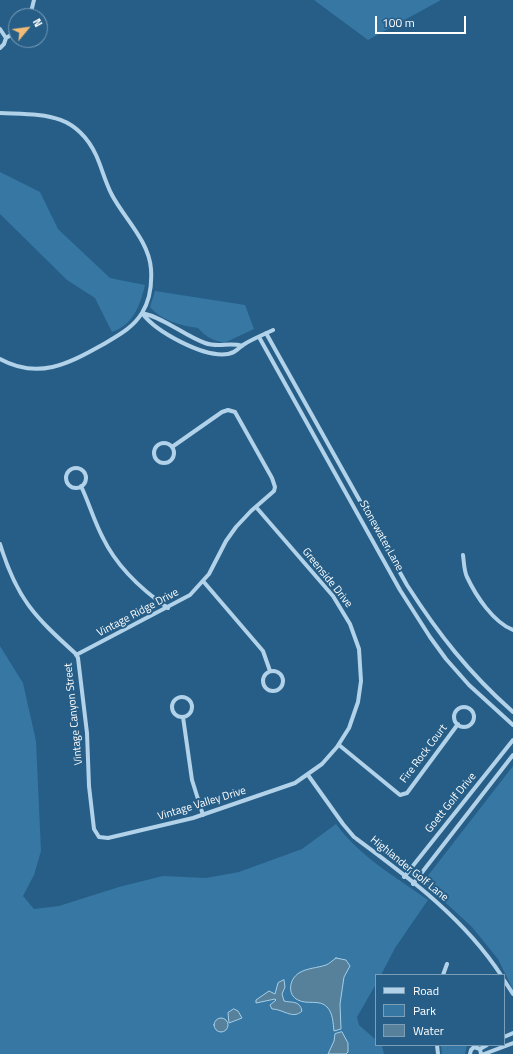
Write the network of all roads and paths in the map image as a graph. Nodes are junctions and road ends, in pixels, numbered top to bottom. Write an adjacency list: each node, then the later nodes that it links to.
1 (0, 29): 2 (street)
2 (6, 38): 3 (street)
3 (0, 48)
4 (0, 113): 5 (street)
5 (142, 313): 9 (street); 9 (street); 10 (street)
6 (273, 330): 7 (street)
7 (266, 333): 8 (street); 21 (street, Stonewater Lane)
8 (259, 337): 9 (street); 24 (street, Stonewater Lane)
9 (242, 346)
10 (0, 360)
11 (172, 447): 11 (street); 13 (street, Vintage Ridge Drive)
12 (81, 486): 12 (street); 17 (street)
13 (256, 507): 16 (street, Vintage Ridge Drive); 26 (street, Greenside Drive)
14 (0, 544): 19 (street, Vintage Canyon Street)
15 (463, 555): 18 (street)
16 (203, 581): 17 (street, Vintage Ridge Drive); 20 (street)
17 (168, 608): 19 (street, Vintage Ridge Drive)
18 (513, 630)
19 (76, 655): 30 (street, Vintage Canyon Street)
20 (270, 671): 20 (street)
21 (513, 712)
22 (183, 717): 22 (street); 29 (street)
23 (458, 724): 23 (street, Fire Rock Court); 26 (street, Fire Rock Court)
24 (513, 725)
25 (513, 740): 31 (street, Goett Golf Drive)
26 (339, 744): 28 (street, Greenside Drive)
27 (513, 755): 32 (street, Goett Golf Drive)
28 (308, 776): 29 (street, Vintage Valley Drive); 31 (street, Highlander Golf Lane)
29 (203, 815): 30 (street, Vintage Valley Drive)
30 (98, 835)
31 (404, 877): 32 (street, Highlander Golf Lane)
32 (413, 884): 35 (street, Highlander Golf Lane)
33 (447, 964): 34 (street)
34 (443, 974)
35 (500, 974)
36 (505, 982): 37 (street)
37 (513, 994)
38 (473, 1046): 41 (street); 42 (street)
39 (485, 1046): 41 (street)
40 (501, 1046): 43 (street)
41 (480, 1049): 43 (street)
42 (470, 1054)
43 (483, 1054)

